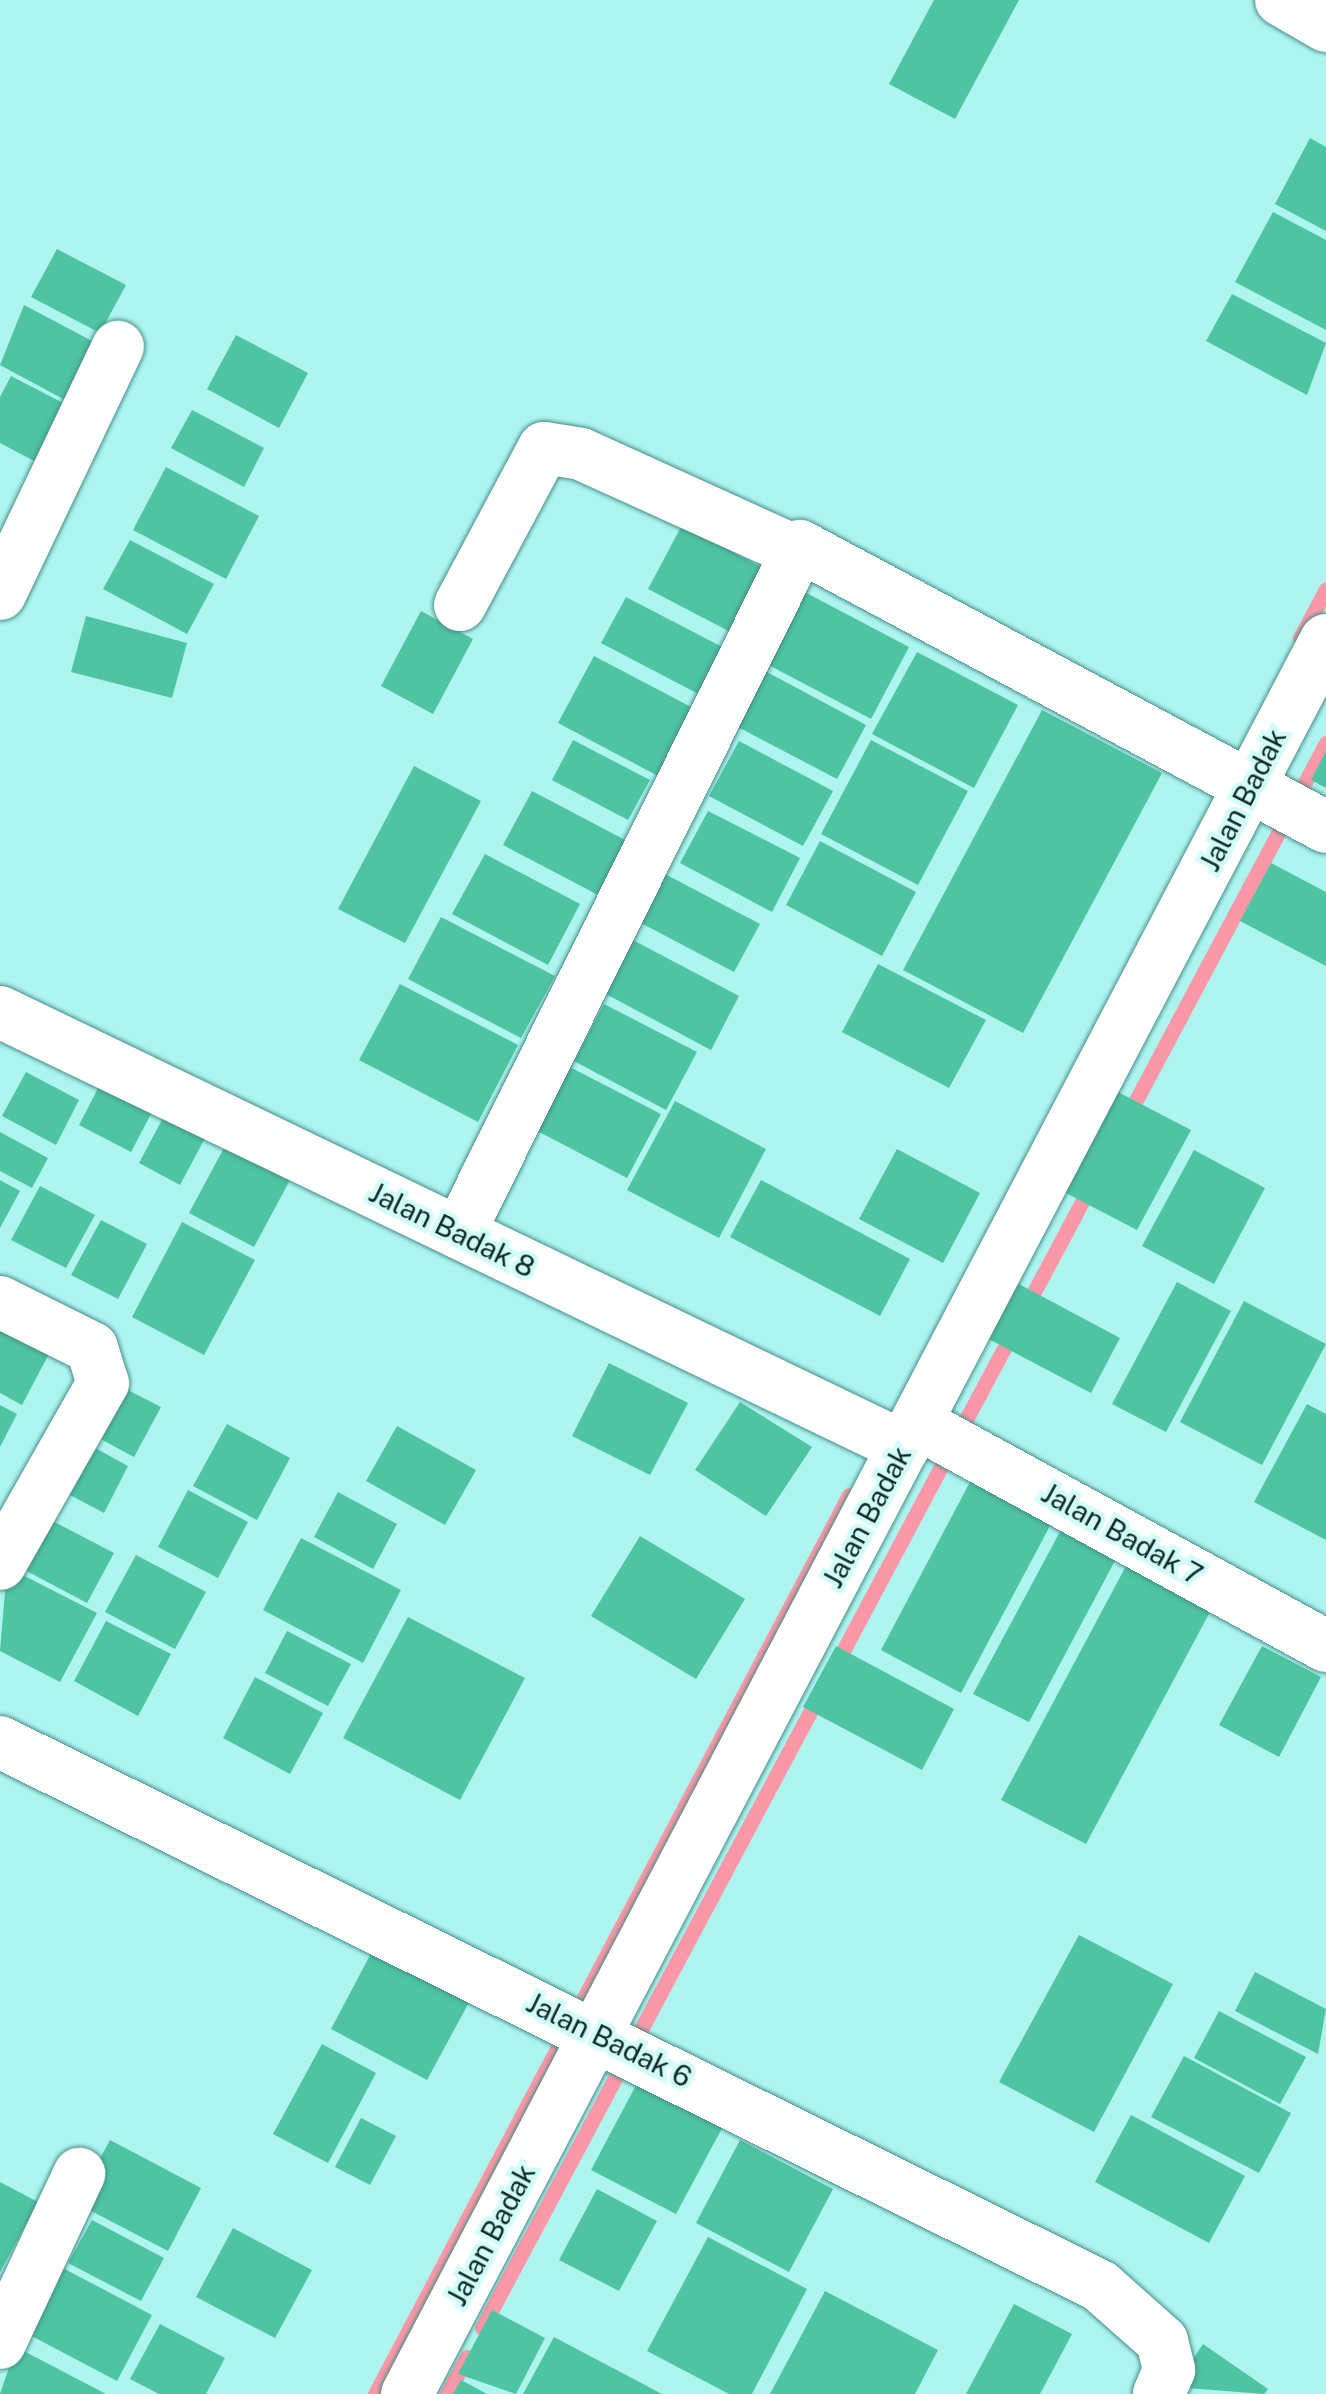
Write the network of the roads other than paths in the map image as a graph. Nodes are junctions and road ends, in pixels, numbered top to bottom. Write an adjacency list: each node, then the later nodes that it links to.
1 (1281, 0): 2 (street)
2 (1326, 26)
3 (118, 348): 5 (street)
4 (794, 552): 6 (street); 8 (street); 11 (street)
5 (0, 594)
6 (460, 605)
7 (1326, 640): 8 (street, Jalan Badak)
8 (1251, 779): 9 (street); 13 (street, Jalan Badak)
9 (1326, 826)
10 (0, 1012): 11 (street, Jalan Badak 8)
11 (459, 1233): 13 (street, Jalan Badak 8)
12 (0, 1302): 14 (street)
13 (911, 1435): 15 (street, Jalan Badak 7); 17 (street, Jalan Badak)
14 (0, 1564)
15 (1326, 1646)
16 (0, 1742): 17 (street, Jalan Badak 6)
17 (596, 2034): 20 (street, Jalan Badak 6); 21 (street, Jalan Badak)
18 (79, 2174): 19 (street)
19 (0, 2343)
20 (1162, 2390)
21 (407, 2394)

